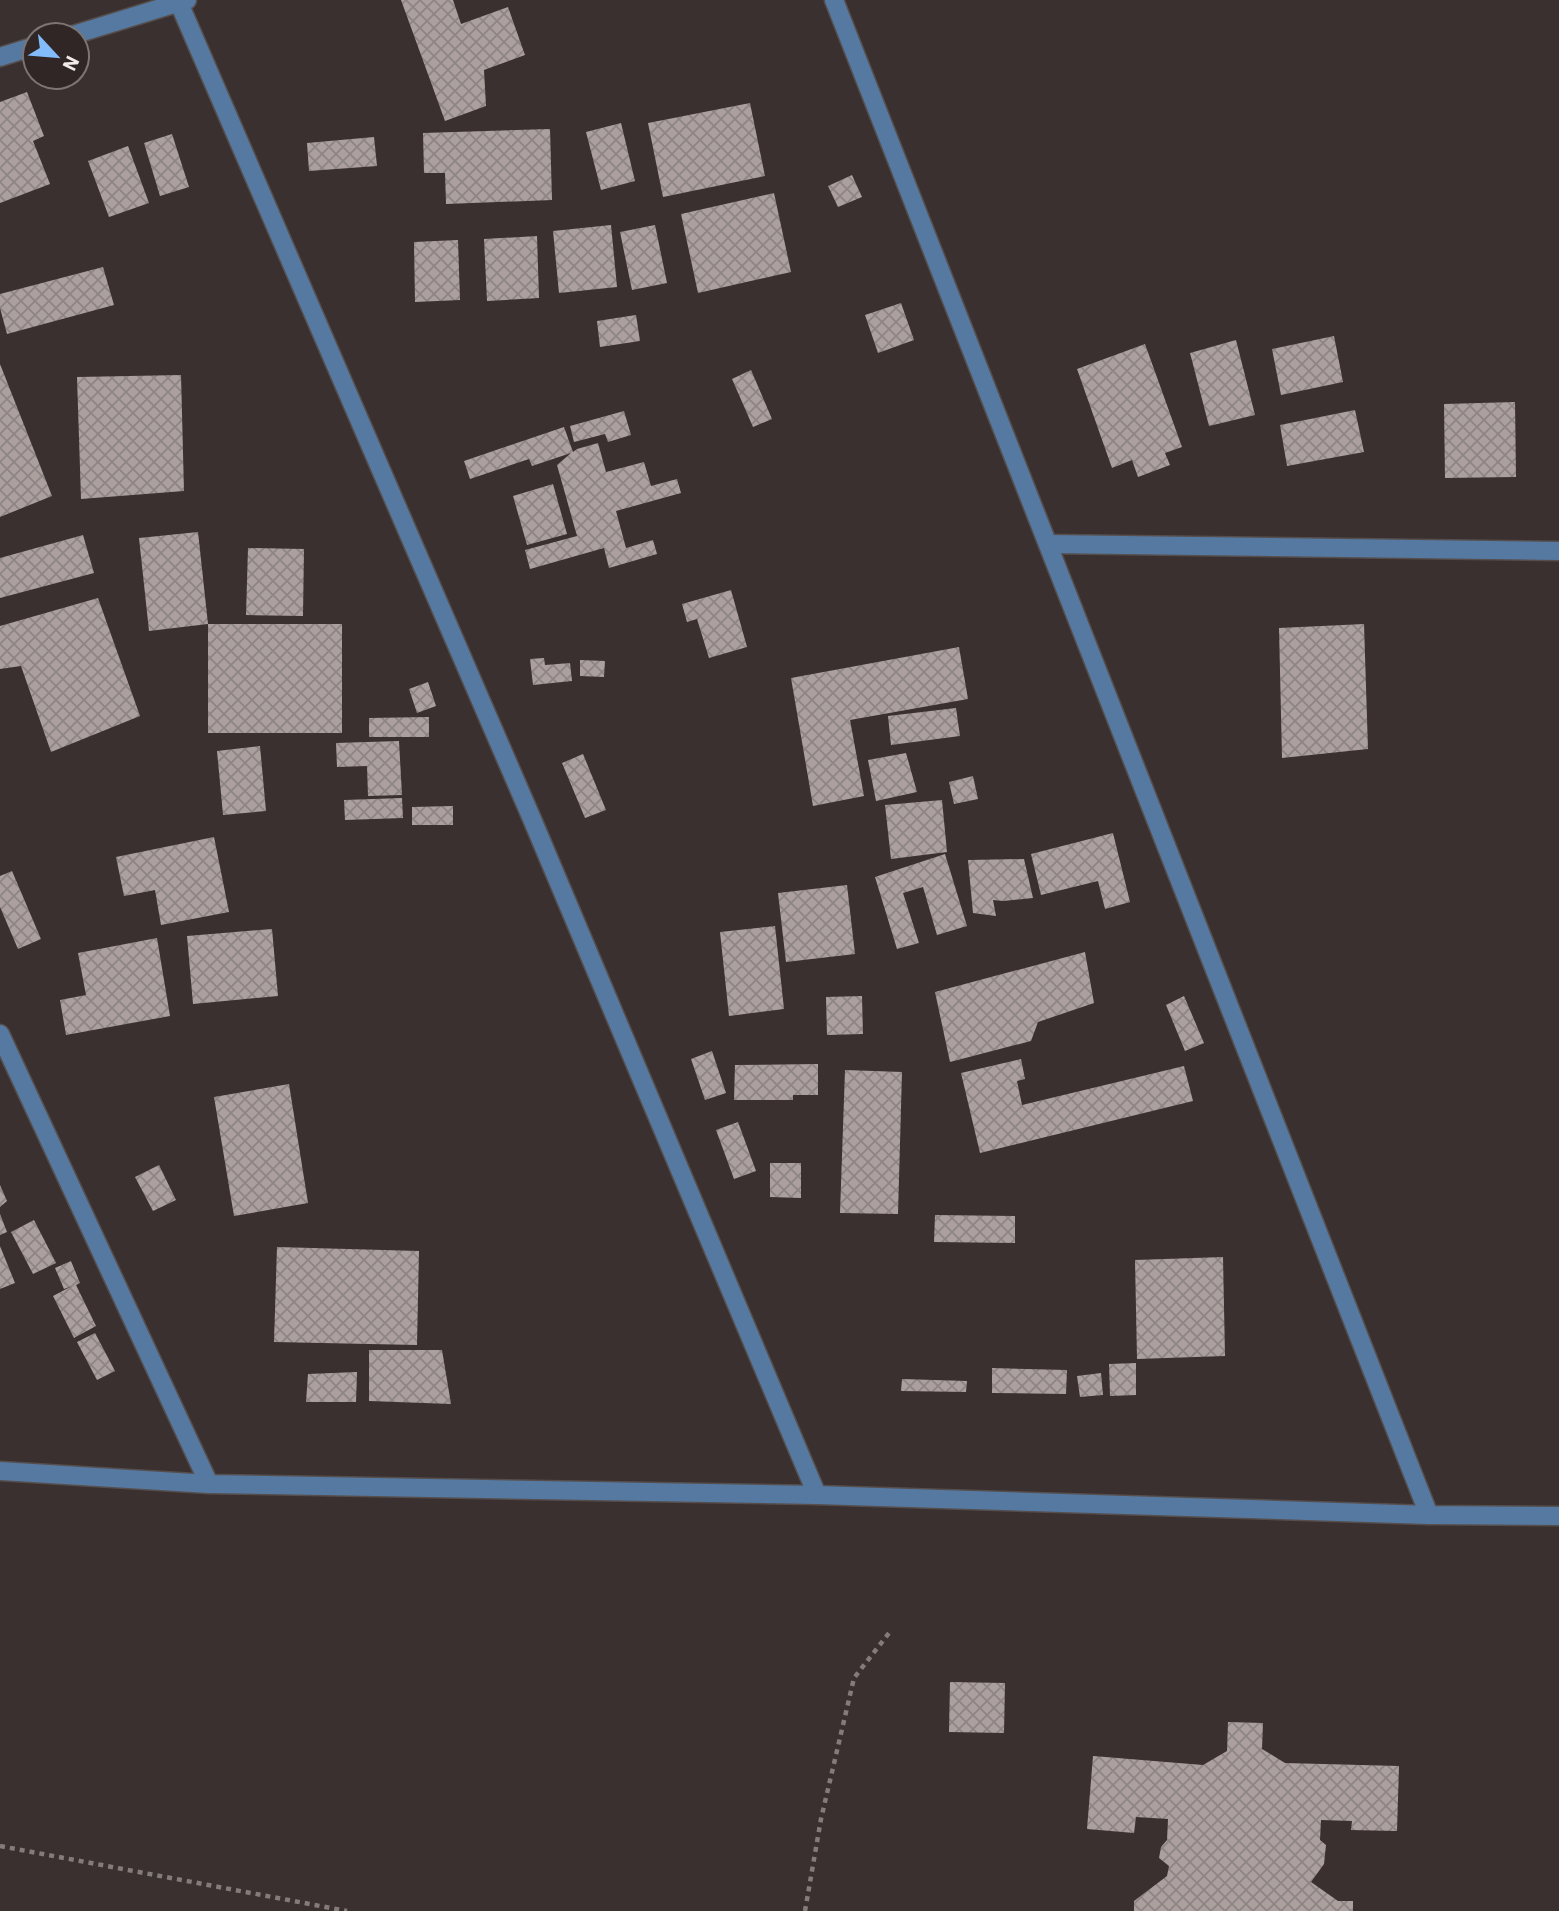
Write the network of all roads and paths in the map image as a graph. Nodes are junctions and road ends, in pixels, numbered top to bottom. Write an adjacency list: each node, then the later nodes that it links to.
1 (834, 0): 6 (street)
2 (183, 1): 3 (street); 11 (street)
3 (91, 29)
4 (21, 51): 5 (street)
5 (0, 57)
6 (1048, 544): 7 (street); 12 (street)
7 (1559, 551)
8 (0, 1034): 10 (street)
9 (0, 1471): 10 (street)
10 (209, 1484): 11 (street)
11 (817, 1495): 12 (street)
12 (1429, 1515): 13 (street)
13 (1559, 1516)
14 (889, 1633): 17 (path)
15 (0, 1846): 16 (path)
16 (346, 1911)
17 (805, 1911)

